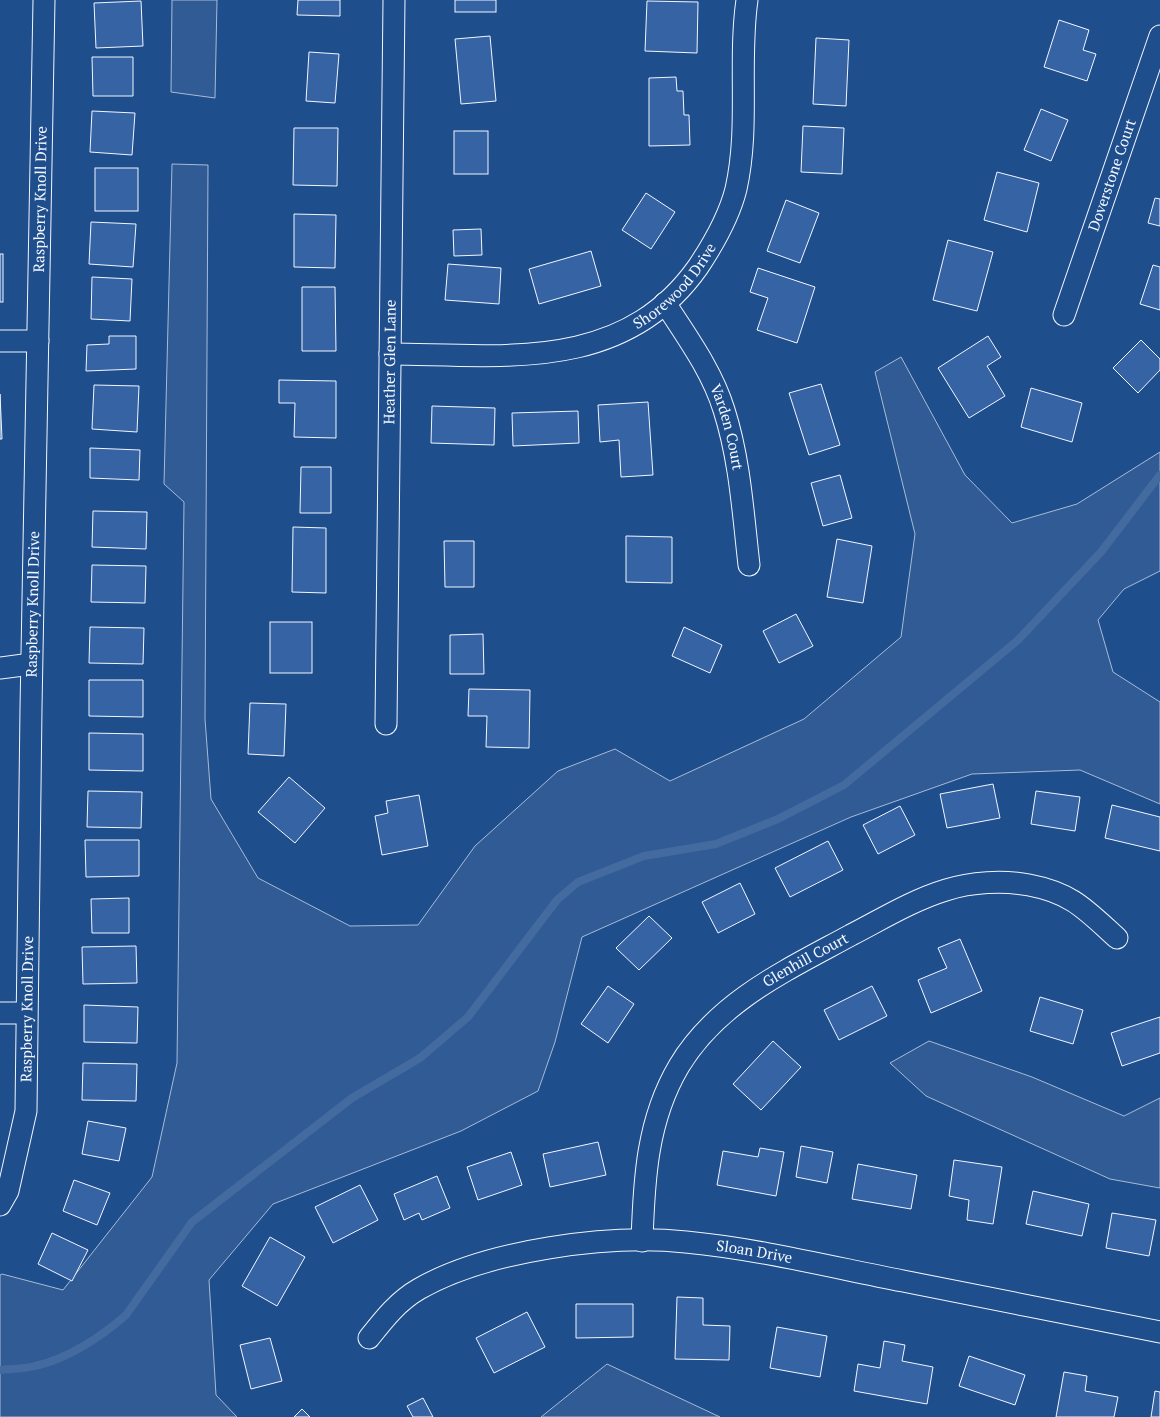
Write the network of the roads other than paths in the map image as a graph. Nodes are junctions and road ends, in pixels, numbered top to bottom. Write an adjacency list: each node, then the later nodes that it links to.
1 (44, 0): 8 (street, Raspberry Knoll Drive)
2 (394, 0): 9 (street, Heather Glen Lane)
3 (747, 0): 5 (street, Shorewood Drive)
4 (1160, 36): 6 (street, Doverstone Court)
5 (665, 303): 9 (street, Shorewood Drive); 10 (street, Varden Court)
6 (1064, 315)
7 (0, 341): 8 (street)
8 (38, 341): 11 (street, Raspberry Knoll Drive)
9 (390, 354): 13 (street, Heather Glen Lane)
10 (749, 565)
11 (32, 664): 12 (street); 16 (street, Raspberry Knoll Drive)
12 (0, 668)
13 (386, 724)
14 (1117, 938): 18 (street, Glenhill Court)
15 (0, 1013): 16 (street)
16 (26, 1013): 17 (street, Raspberry Knoll Drive)
17 (0, 1205)
18 (642, 1241): 19 (street, Sloan Drive); 20 (street, Sloan Drive)
19 (1160, 1332)
20 (369, 1338)

